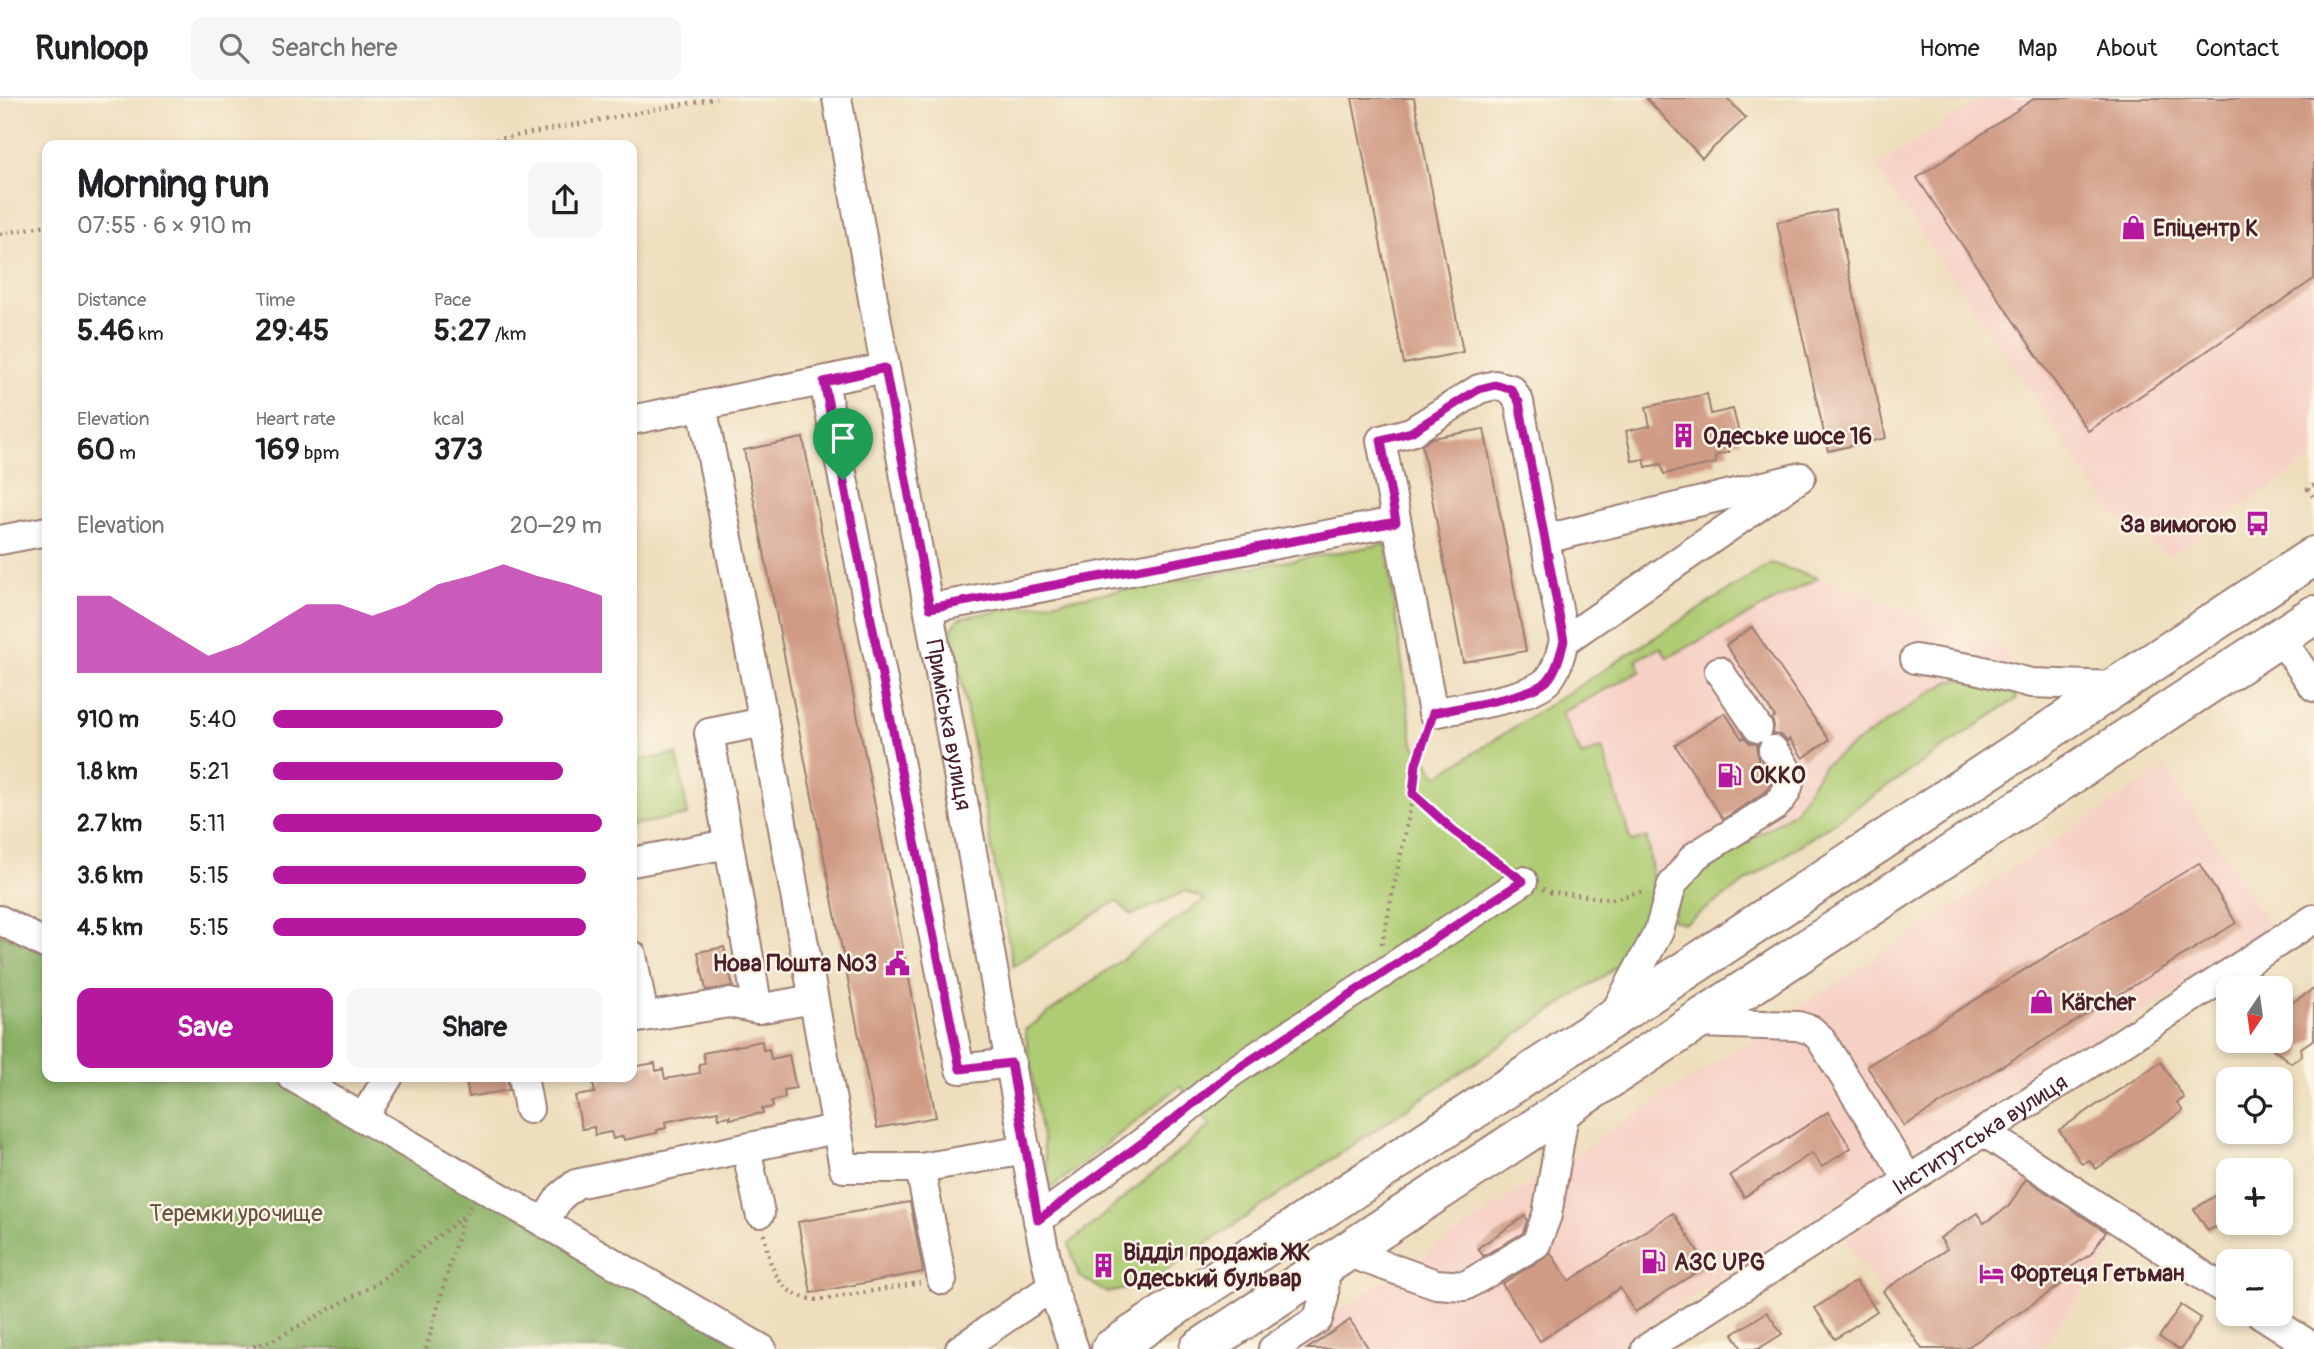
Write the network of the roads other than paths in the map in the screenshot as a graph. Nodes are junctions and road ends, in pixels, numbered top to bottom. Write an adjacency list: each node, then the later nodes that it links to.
1 (837, 98): 2 (street, Приміська вулиця)
2 (885, 368): 3 (street); 11 (street, Приміська вулиця)
3 (824, 382): 4 (street); 31 (street)
4 (702, 406): 5 (street); 19 (street)
5 (637, 419)
6 (1396, 522): 8 (street); 11 (street); 14 (street)
7 (42, 532): 9 (street)
8 (1545, 539): 14 (street); 14 (street)
9 (0, 540)
10 (2314, 556): 17 (highway)
11 (930, 608): 31 (street, Приміська вулиця)
12 (2314, 615): 13 (highway)
13 (2280, 637): 18 (street); 30 (highway)
14 (1564, 641)
15 (1915, 659): 17 (street)
16 (1719, 671): 29 (street)
17 (2118, 686): 29 (highway)
18 (2314, 687)
19 (764, 722): 20 (street); 26 (street)
20 (728, 844): 21 (street); 27 (street)
21 (637, 861)
22 (1523, 881): 45 (street)
23 (2314, 919): 39 (street, Інститутська вулиця)
24 (0, 920): 25 (street)
25 (42, 942)
26 (814, 999): 27 (street); 38 (street)
27 (758, 1009): 28 (street)
28 (638, 1018)
29 (1611, 1020): 56 (highway)
30 (1694, 1023): 35 (highway); 43 (street)
31 (1011, 1063): 41 (street, Приміська вулиця)
32 (301, 1082): 37 (street)
33 (385, 1082): 37 (street)
34 (524, 1082): 36 (street)
35 (1565, 1109): 47 (highway); 47 (street)
36 (529, 1110)
37 (363, 1118): 46 (street)
38 (835, 1129): 40 (street); 42 (street)
39 (1983, 1132): 43 (street, Інститутська вулиця); 49 (street)
40 (746, 1148): 44 (street); 46 (street)
41 (1026, 1150): 42 (street); 45 (street, Приміська вулиця)
42 (920, 1168): 48 (street)
43 (1909, 1180): 59 (street, Інститутська вулиця)
44 (760, 1213)
45 (1038, 1220): 50 (street, Приміська вулиця)
46 (544, 1222): 53 (street)
47 (1335, 1259): 57 (highway); 58 (street)
48 (942, 1280)
49 (2216, 1284)
50 (1052, 1287): 54 (street); 55 (street, Приміська вулиця)
51 (2280, 1326): 52 (street)
52 (2314, 1348)
53 (762, 1349)
54 (960, 1349)
55 (1074, 1349)
56 (1111, 1349)
57 (1199, 1349)
58 (1273, 1349)
59 (1646, 1349)

